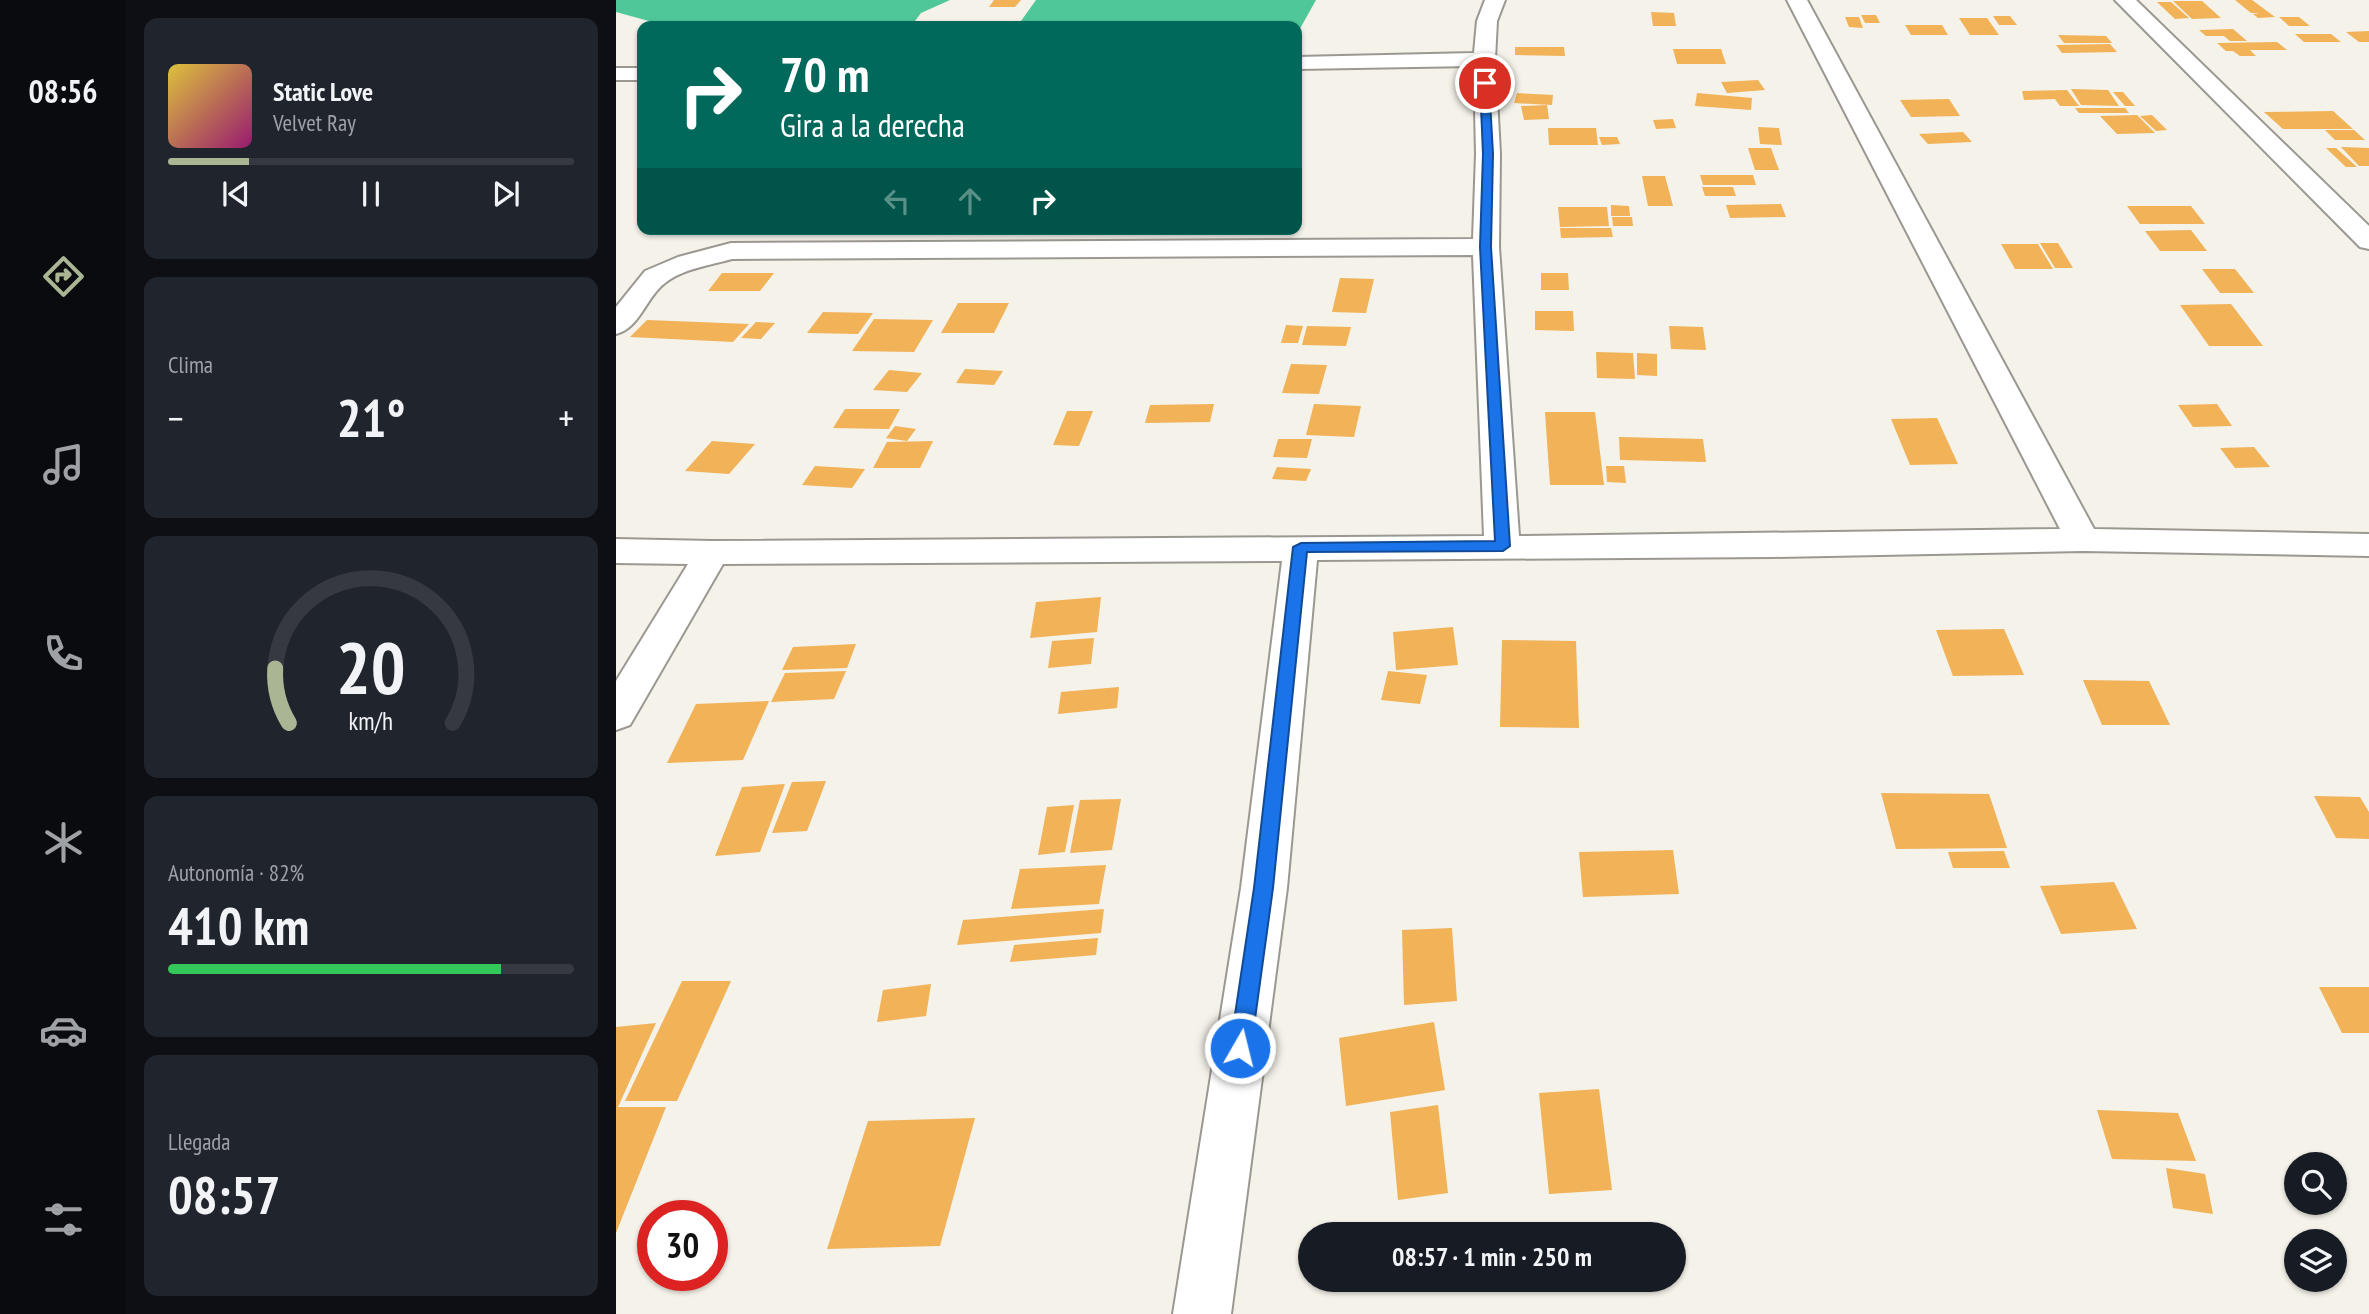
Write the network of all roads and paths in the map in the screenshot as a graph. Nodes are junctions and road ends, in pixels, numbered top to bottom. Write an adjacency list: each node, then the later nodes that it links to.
1 (1494, 0): 4 (street)
2 (1797, 0): 11 (street)
3 (2125, 0): 8 (street)
4 (1484, 59): 5 (street); 9 (street)
5 (1302, 63)
6 (616, 74): 7 (street)
7 (637, 74)
8 (2369, 241)
9 (1486, 247): 10 (street); 13 (street)
10 (616, 325)
11 (2083, 540): 12 (street); 13 (street)
12 (2369, 545)
13 (1503, 546): 14 (street)
14 (1301, 547): 16 (street); 18 (street)
15 (616, 551): 16 (street)
16 (712, 553): 17 (street)
17 (616, 715)
18 (1202, 1314)

